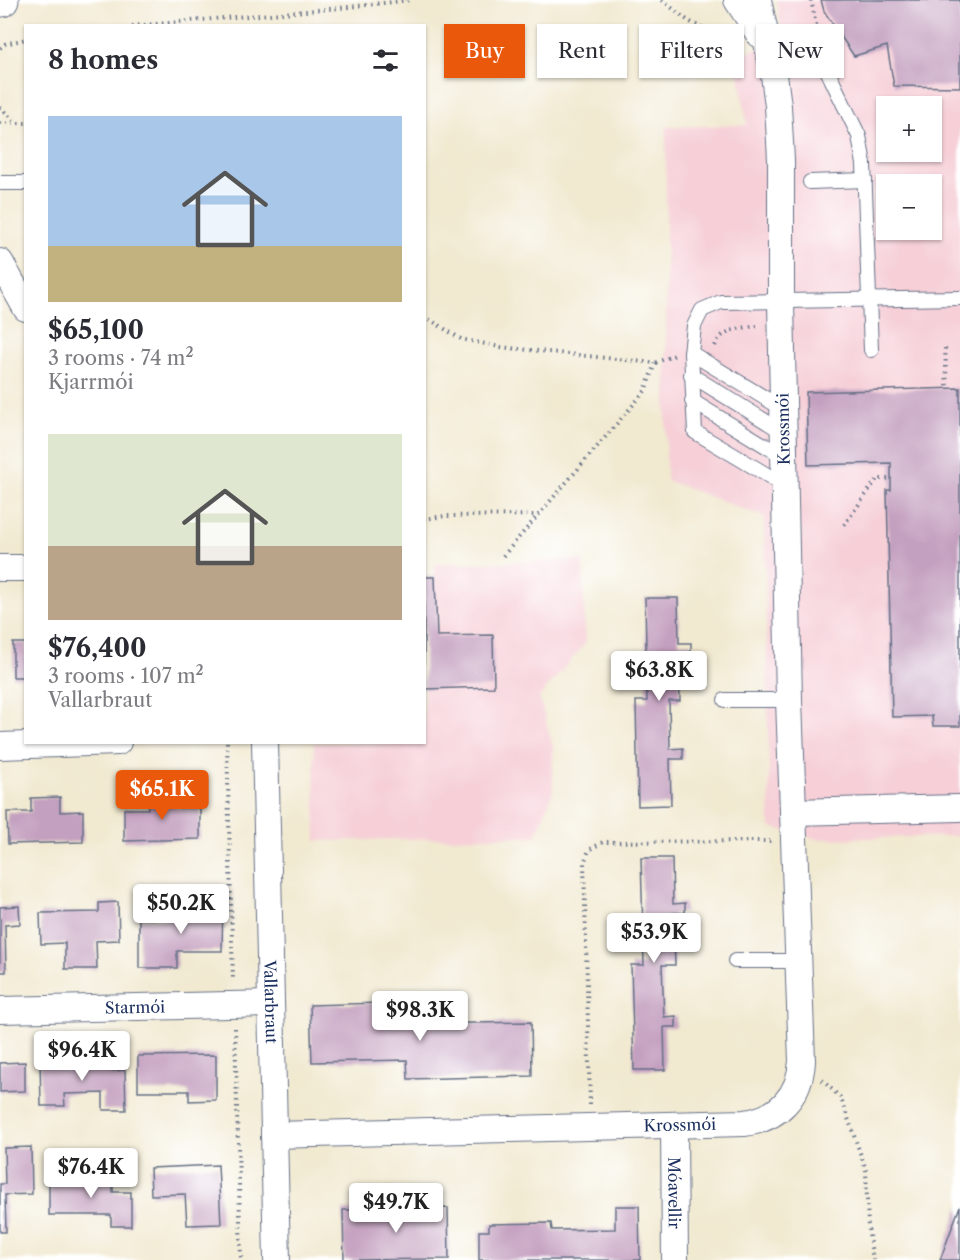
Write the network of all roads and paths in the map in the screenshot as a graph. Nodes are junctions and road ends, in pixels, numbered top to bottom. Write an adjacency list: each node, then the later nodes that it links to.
1 (410, 0): 5 (path)
2 (662, 0): 4 (path)
3 (811, 0): 6 (path)
4 (748, 7): 21 (street, Krossmói)
5 (155, 24)
6 (816, 24)
7 (24, 39): 8 (path)
8 (0, 48)
9 (831, 78): 14 (lane)
10 (0, 107): 12 (path)
11 (0, 123): 12 (path)
12 (16, 123): 13 (path)
13 (24, 123)
14 (865, 180): 15 (lane); 20 (lane)
15 (810, 182)
16 (0, 183): 17 (lane)
17 (24, 183)
18 (0, 262): 22 (street)
19 (960, 298): 20 (lane)
20 (870, 300): 21 (lane); 26 (lane)
21 (781, 301): 24 (street, Krossmói); 27 (lane)
22 (24, 304)
23 (426, 317): 29 (path)
24 (781, 328): 28 (path); 33 (street, Krossmói)
25 (945, 348): 31 (path)
26 (871, 350)
27 (691, 353): 29 (path); 30 (lane); 33 (lane)
28 (712, 353)
29 (655, 363): 36 (path)
30 (691, 375): 32 (lane); 33 (lane)
31 (947, 388)
32 (692, 401): 33 (lane); 35 (lane)
33 (783, 432): 35 (street, Krossmói)
34 (891, 479): 38 (path)
35 (784, 485): 43 (street, Krossmói)
36 (538, 515): 37 (path); 39 (path)
37 (426, 519)
38 (844, 525)
39 (503, 556)
40 (0, 568): 41 (street)
41 (24, 568)
42 (725, 700): 43 (lane)
43 (789, 700): 48 (street, Krossmói)
44 (59, 744): 46 (street)
45 (265, 744): 52 (street, Vallarbraut)
46 (0, 746)
47 (960, 808): 48 (street)
48 (793, 812): 49 (street, Krossmói)
49 (794, 840): 51 (street, Krossmói); 56 (path)
50 (735, 961): 51 (lane)
51 (798, 961): 54 (street, Krossmói)
52 (271, 1004): 53 (street, Starmói); 57 (street, Vallarbraut)
53 (0, 1010)
54 (802, 1061): 55 (street, Krossmói); 60 (path)
55 (674, 1125): 56 (street, Krossmói); 59 (street, Móavellir)
56 (591, 1127): 57 (street, Krossmói)
57 (274, 1135): 58 (street, Vallarbraut)
58 (277, 1260)
59 (675, 1260)
60 (873, 1260)

